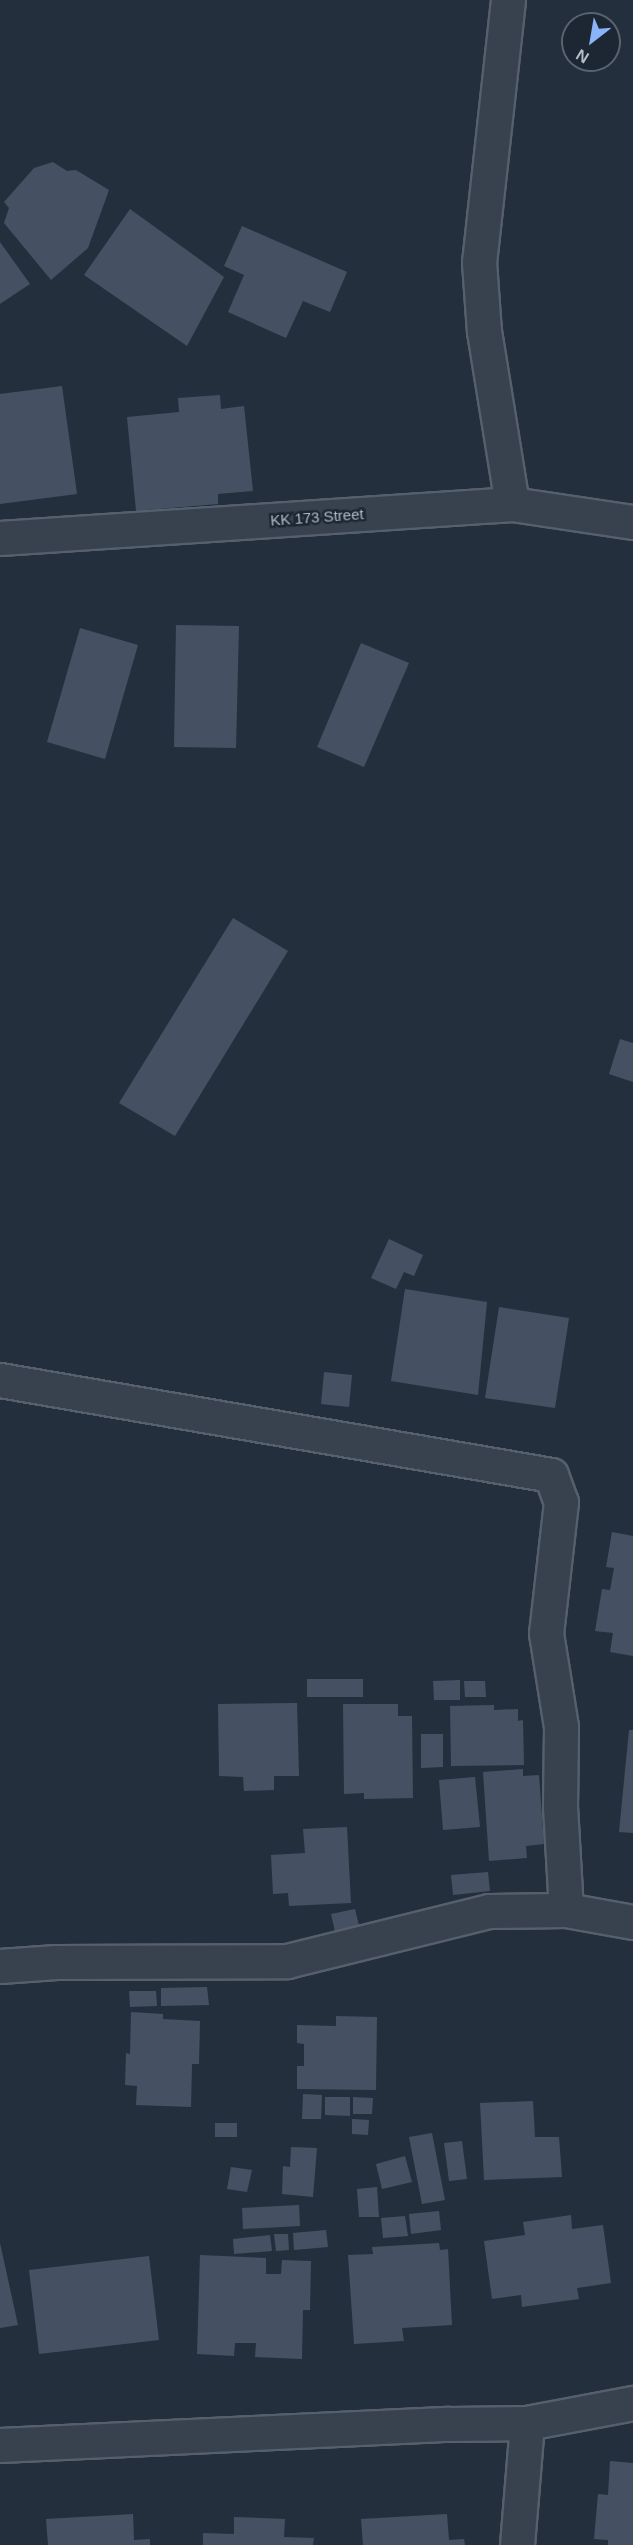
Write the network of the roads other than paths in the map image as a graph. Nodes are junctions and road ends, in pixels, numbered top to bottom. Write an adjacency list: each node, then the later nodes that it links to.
1 (508, 0): 2 (street)
2 (512, 504): 3 (street, KK 173 Street); 4 (street, KK 173 Street)
3 (633, 522)
4 (0, 538)
5 (0, 1380): 6 (street)
6 (566, 1910): 7 (street); 8 (street)
7 (633, 1922)
8 (0, 1966)
9 (633, 2403): 10 (street)
10 (527, 2423): 11 (street); 12 (street)
11 (0, 2445)
12 (517, 2545)

